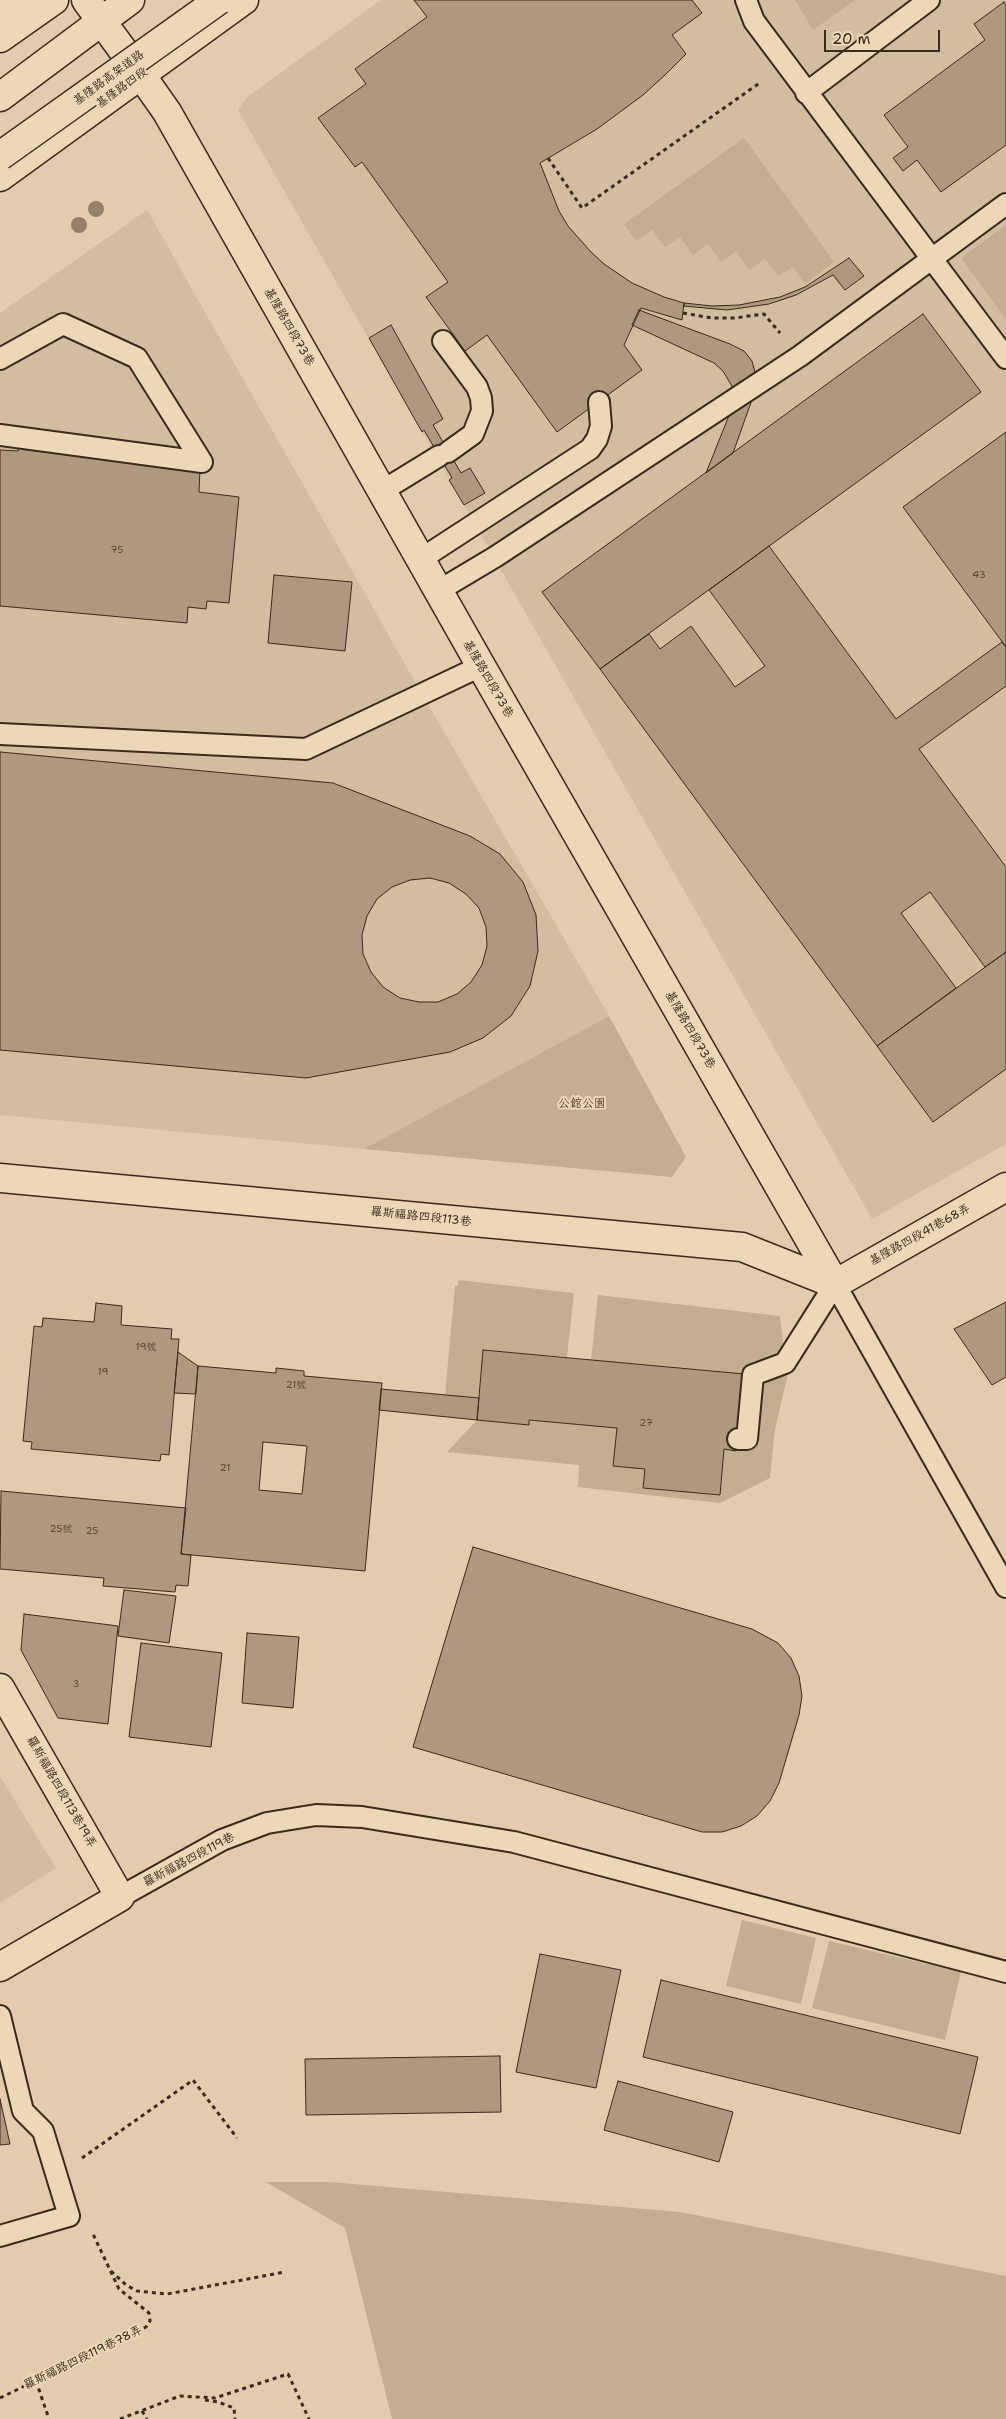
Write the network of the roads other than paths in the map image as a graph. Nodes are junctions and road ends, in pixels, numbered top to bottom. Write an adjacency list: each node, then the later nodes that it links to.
1 (23, 0): 9 (main road)
2 (54, 0): 10 (main road)
3 (130, 0): 8 (main road)
4 (218, 0): 14 (main road, 基隆路高架道路, bridge)
5 (244, 0): 11 (main road, 基隆路四段)
6 (746, 0): 12 (lane)
7 (930, 0): 12 (lane)
8 (94, 10): 11 (main road, 基隆路四段73巷); 13 (main road)
9 (0, 18)
10 (0, 38)
11 (141, 75): 15 (main road, 基隆路四段); 23 (main road, 基隆路四段73巷)
12 (806, 93): 17 (lane)
13 (0, 97)
14 (0, 156)
15 (0, 177)
16 (1006, 204): 17 (lane)
17 (933, 258): 19 (lane); 25 (lane)
18 (443, 340): 23 (lane)
19 (1006, 358)
20 (0, 359): 22 (lane)
21 (599, 402): 24 (lane)
22 (0, 435)
23 (382, 491): 24 (main road, 基隆路四段73巷)
24 (421, 559): 25 (main road, 基隆路四段73巷)
25 (438, 591): 26 (main road, 基隆路四段73巷)
26 (481, 666): 27 (lane); 30 (main road, 基隆路四段73巷)
27 (0, 734)
28 (0, 1178): 30 (main road, 羅斯福路四段113巷)
29 (1006, 1187): 30 (main road, 基隆路四段41巷68弄)
30 (835, 1284): 31 (lane); 32 (lane)
31 (738, 1439)
32 (1006, 1587)
33 (0, 1688): 34 (main road, 羅斯福路四段113巷19弄)
34 (120, 1897): 35 (main road, 羅斯福路四段119巷); 36 (lane, 羅斯福路四段119巷)
35 (0, 1967)
36 (1006, 1972)
37 (0, 2016): 38 (lane)
38 (0, 2236)

